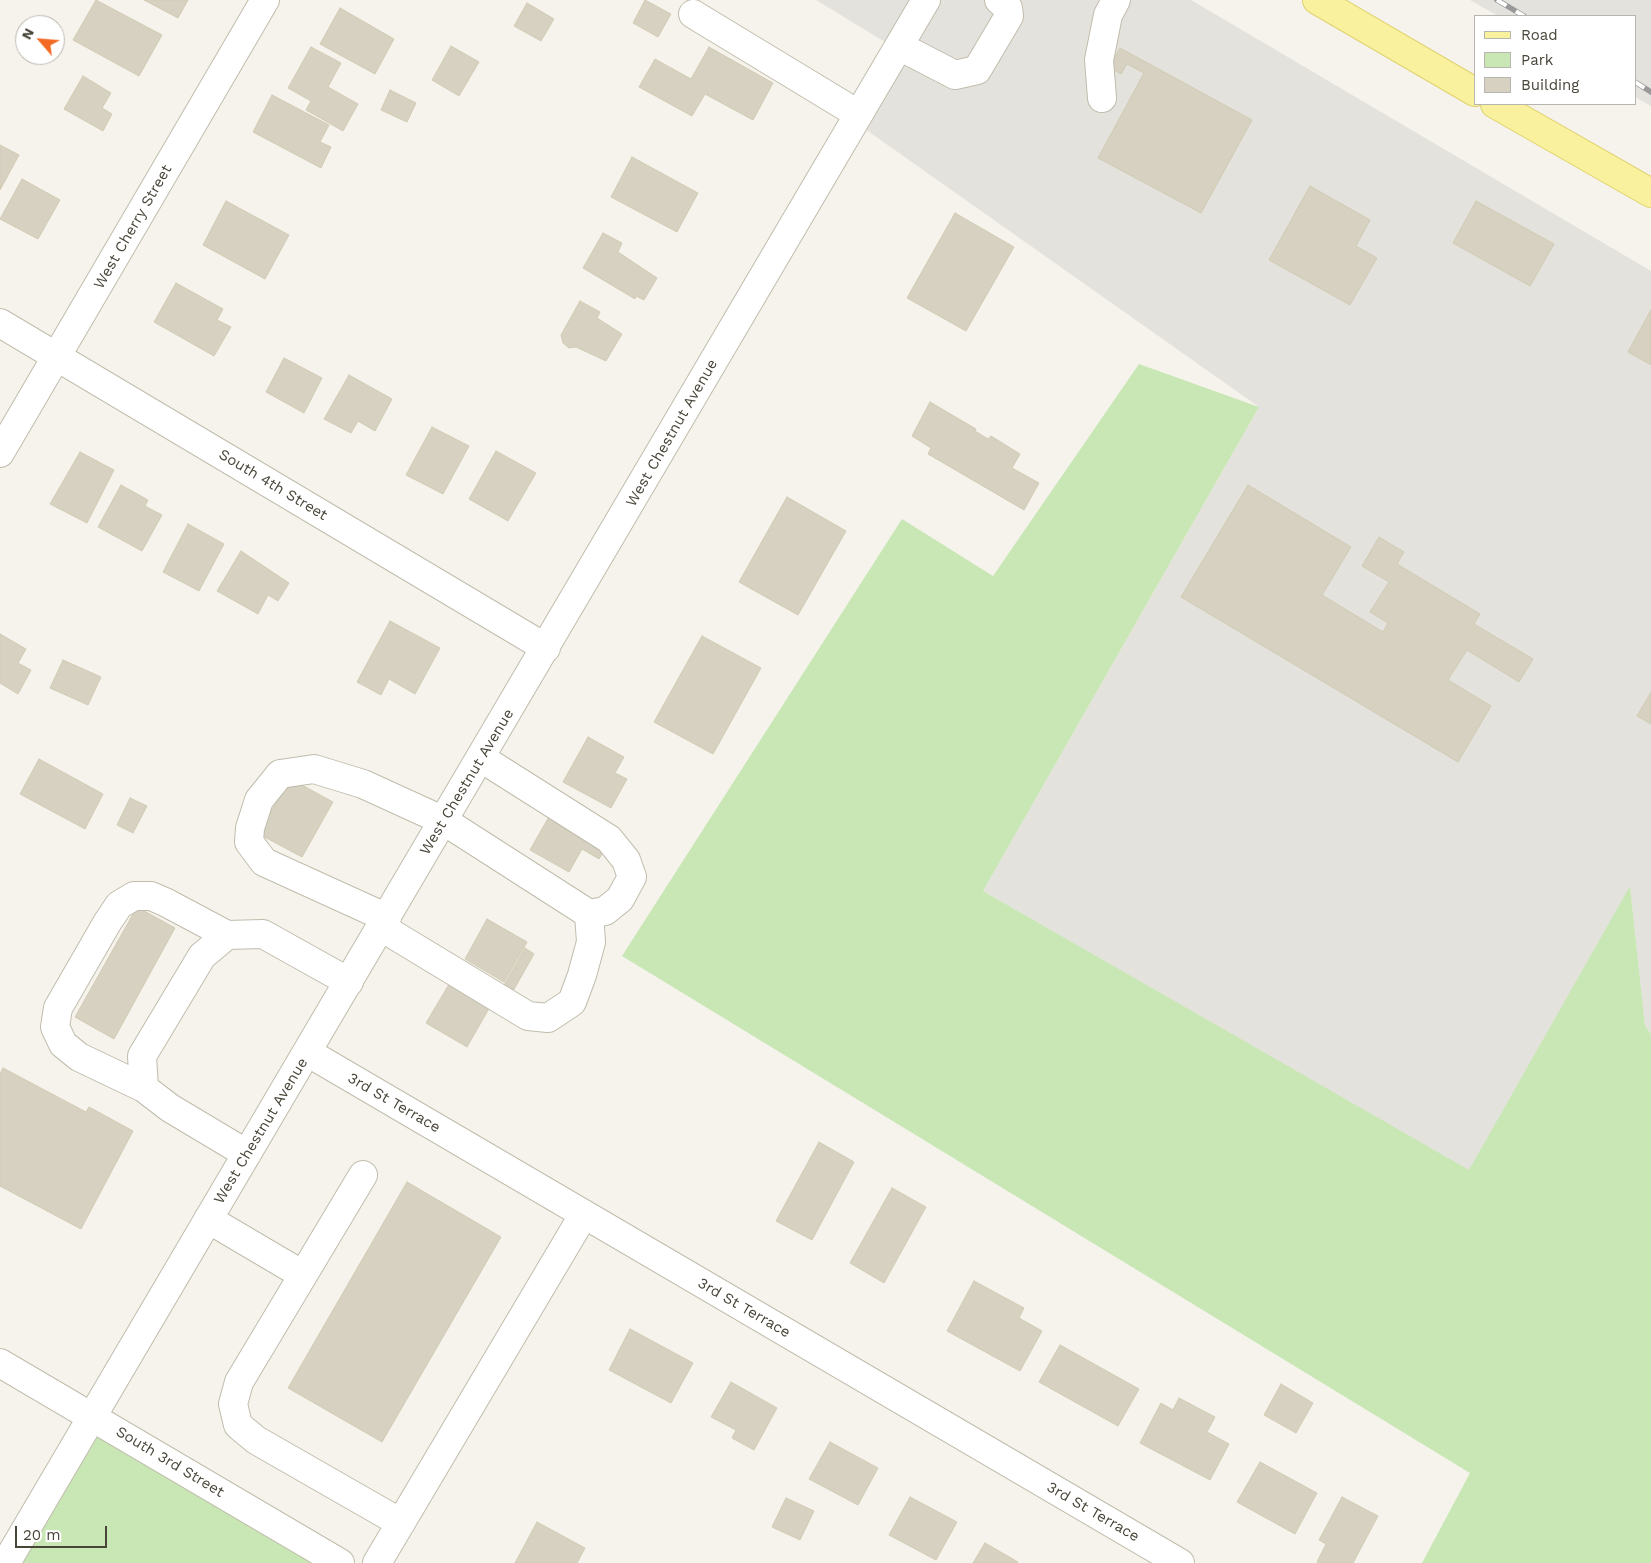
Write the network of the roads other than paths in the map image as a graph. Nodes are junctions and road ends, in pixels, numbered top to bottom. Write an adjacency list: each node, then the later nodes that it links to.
1 (265, 0): 14 (street, West Cherry Street)
2 (926, 0): 7 (street, West Chestnut Avenue)
3 (998, 0): 7 (street)
4 (1116, 0): 9 (street)
5 (1316, 0): 8 (main road)
6 (693, 14): 11 (street)
7 (899, 46): 11 (street, West Chestnut Avenue)
8 (1474, 91)
9 (1102, 98)
10 (1497, 105): 12 (main road)
11 (858, 114): 16 (street, West Chestnut Avenue)
12 (1651, 193)
13 (0, 322): 14 (street, South 4th Street)
14 (58, 357): 15 (street, West Cherry Street); 16 (street, South 4th Street)
15 (0, 453)
16 (546, 648): 17 (street, West Chestnut Avenue)
17 (481, 758): 18 (street, West Chestnut Avenue); 19 (street)
18 (444, 821): 19 (street); 20 (street, West Chestnut Avenue); 20 (street)
19 (589, 914): 20 (street)
20 (384, 923): 22 (street, West Chestnut Avenue)
21 (227, 935): 22 (street); 24 (street); 24 (street)
22 (349, 982): 23 (street, West Chestnut Avenue)
23 (307, 1052): 25 (street, West Chestnut Avenue); 27 (street, 3rd St Terrace)
24 (144, 1088): 25 (street)
25 (247, 1154): 28 (street, West Chestnut Avenue)
26 (363, 1175): 29 (street)
27 (584, 1214): 32 (street); 36 (street, 3rd St Terrace)
28 (208, 1219): 29 (street); 31 (street, West Chestnut Avenue)
29 (303, 1275): 32 (street)
30 (0, 1363): 31 (street, South 3rd Street)
31 (92, 1416): 33 (street, West Chestnut Avenue); 34 (street, South 3rd Street)
32 (401, 1523): 35 (street)
33 (8, 1546)
34 (340, 1563)
35 (377, 1563)
36 (1180, 1563)

